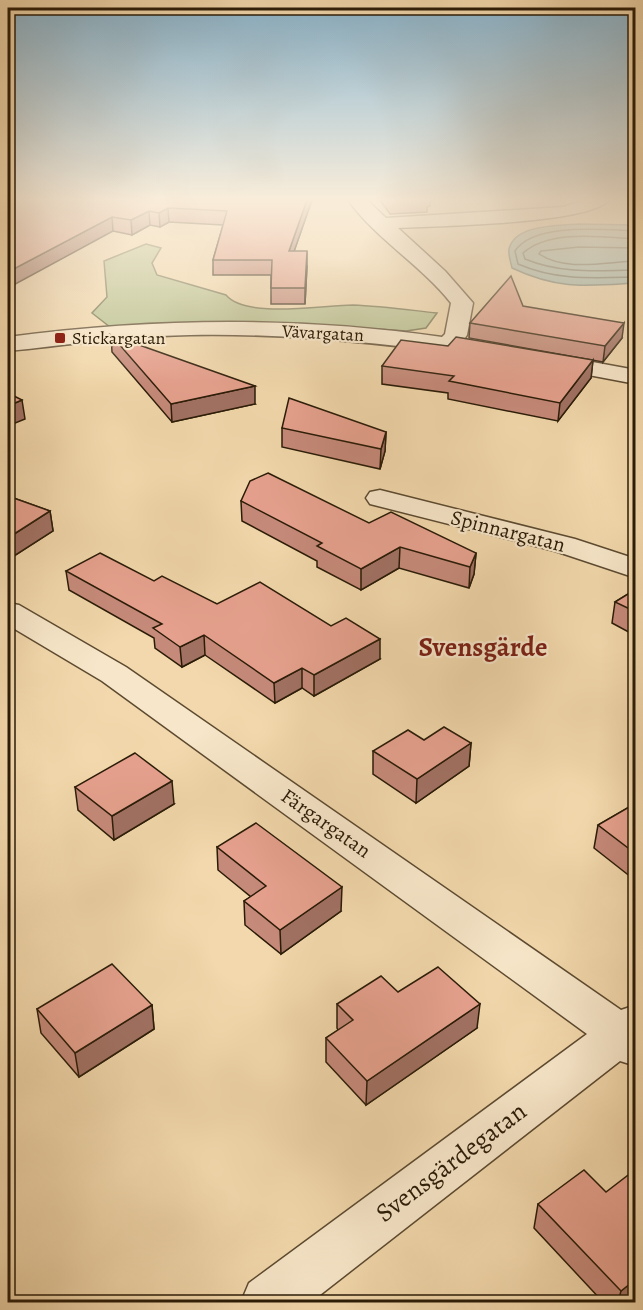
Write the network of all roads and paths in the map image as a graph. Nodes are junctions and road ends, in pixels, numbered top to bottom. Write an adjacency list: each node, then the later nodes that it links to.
1 (425, 261): 4 (street)
2 (8, 332): 3 (street)
3 (18, 343): 4 (street, Vävargatan)
4 (448, 344): 5 (street, Vävargatan)
5 (636, 376)
6 (380, 498): 7 (street, Spinnargatan)
7 (636, 569)
8 (8, 612): 9 (street, Färgargatan)
9 (631, 1034): 10 (street, Svensgärdegatan)
10 (268, 1302)

